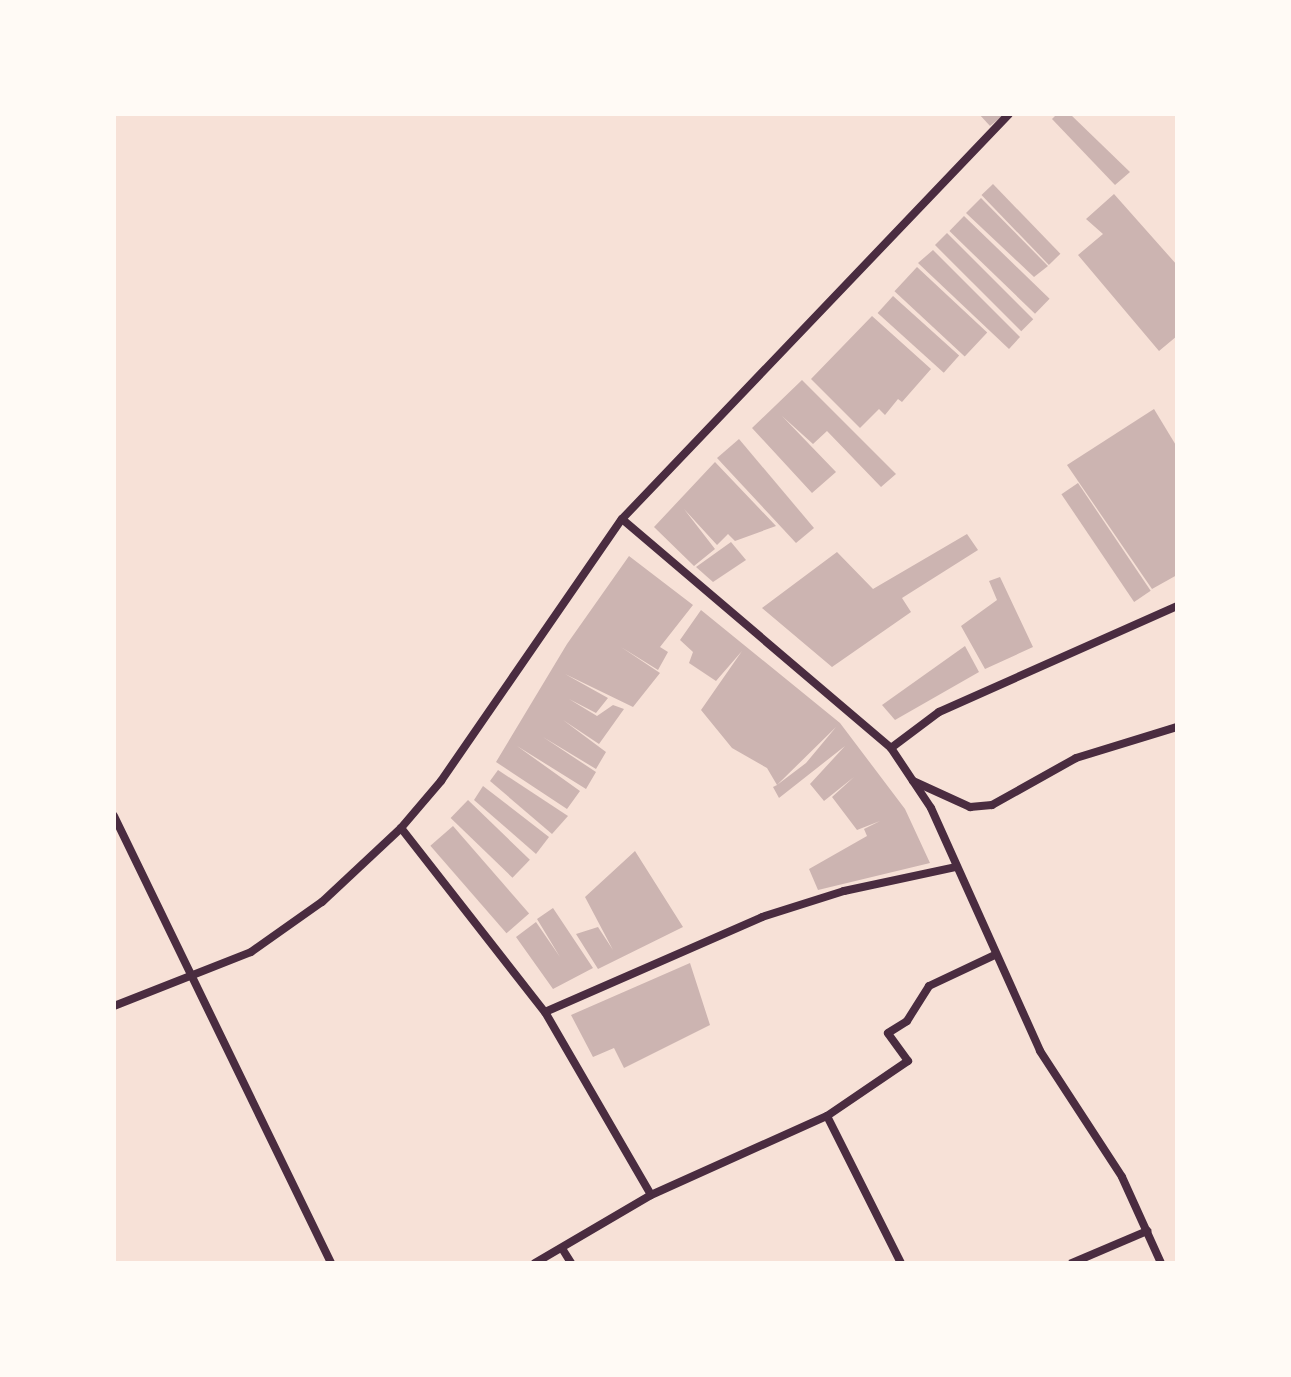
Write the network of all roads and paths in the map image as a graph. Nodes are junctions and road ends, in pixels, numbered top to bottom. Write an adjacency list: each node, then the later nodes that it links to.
1 (1009, 114): 2 (street)
2 (622, 519): 5 (street); 8 (street)
3 (1177, 606): 5 (street)
4 (1177, 727): 6 (street)
5 (891, 748): 6 (street)
6 (912, 781): 9 (street)
7 (114, 816): 11 (street)
8 (401, 828): 11 (street); 13 (street)
9 (956, 867): 10 (street); 13 (street)
10 (995, 955): 14 (street); 16 (street)
11 (195, 975): 12 (street); 18 (street)
12 (114, 1006)
13 (545, 1012): 15 (street)
14 (827, 1116): 15 (street); 21 (street)
15 (651, 1195): 17 (street)
16 (1147, 1231): 22 (street); 23 (street)
17 (563, 1250): 19 (street); 20 (street)
18 (331, 1263)
19 (535, 1263)
20 (571, 1263)
21 (901, 1263)
22 (1072, 1263)
23 (1161, 1263)

